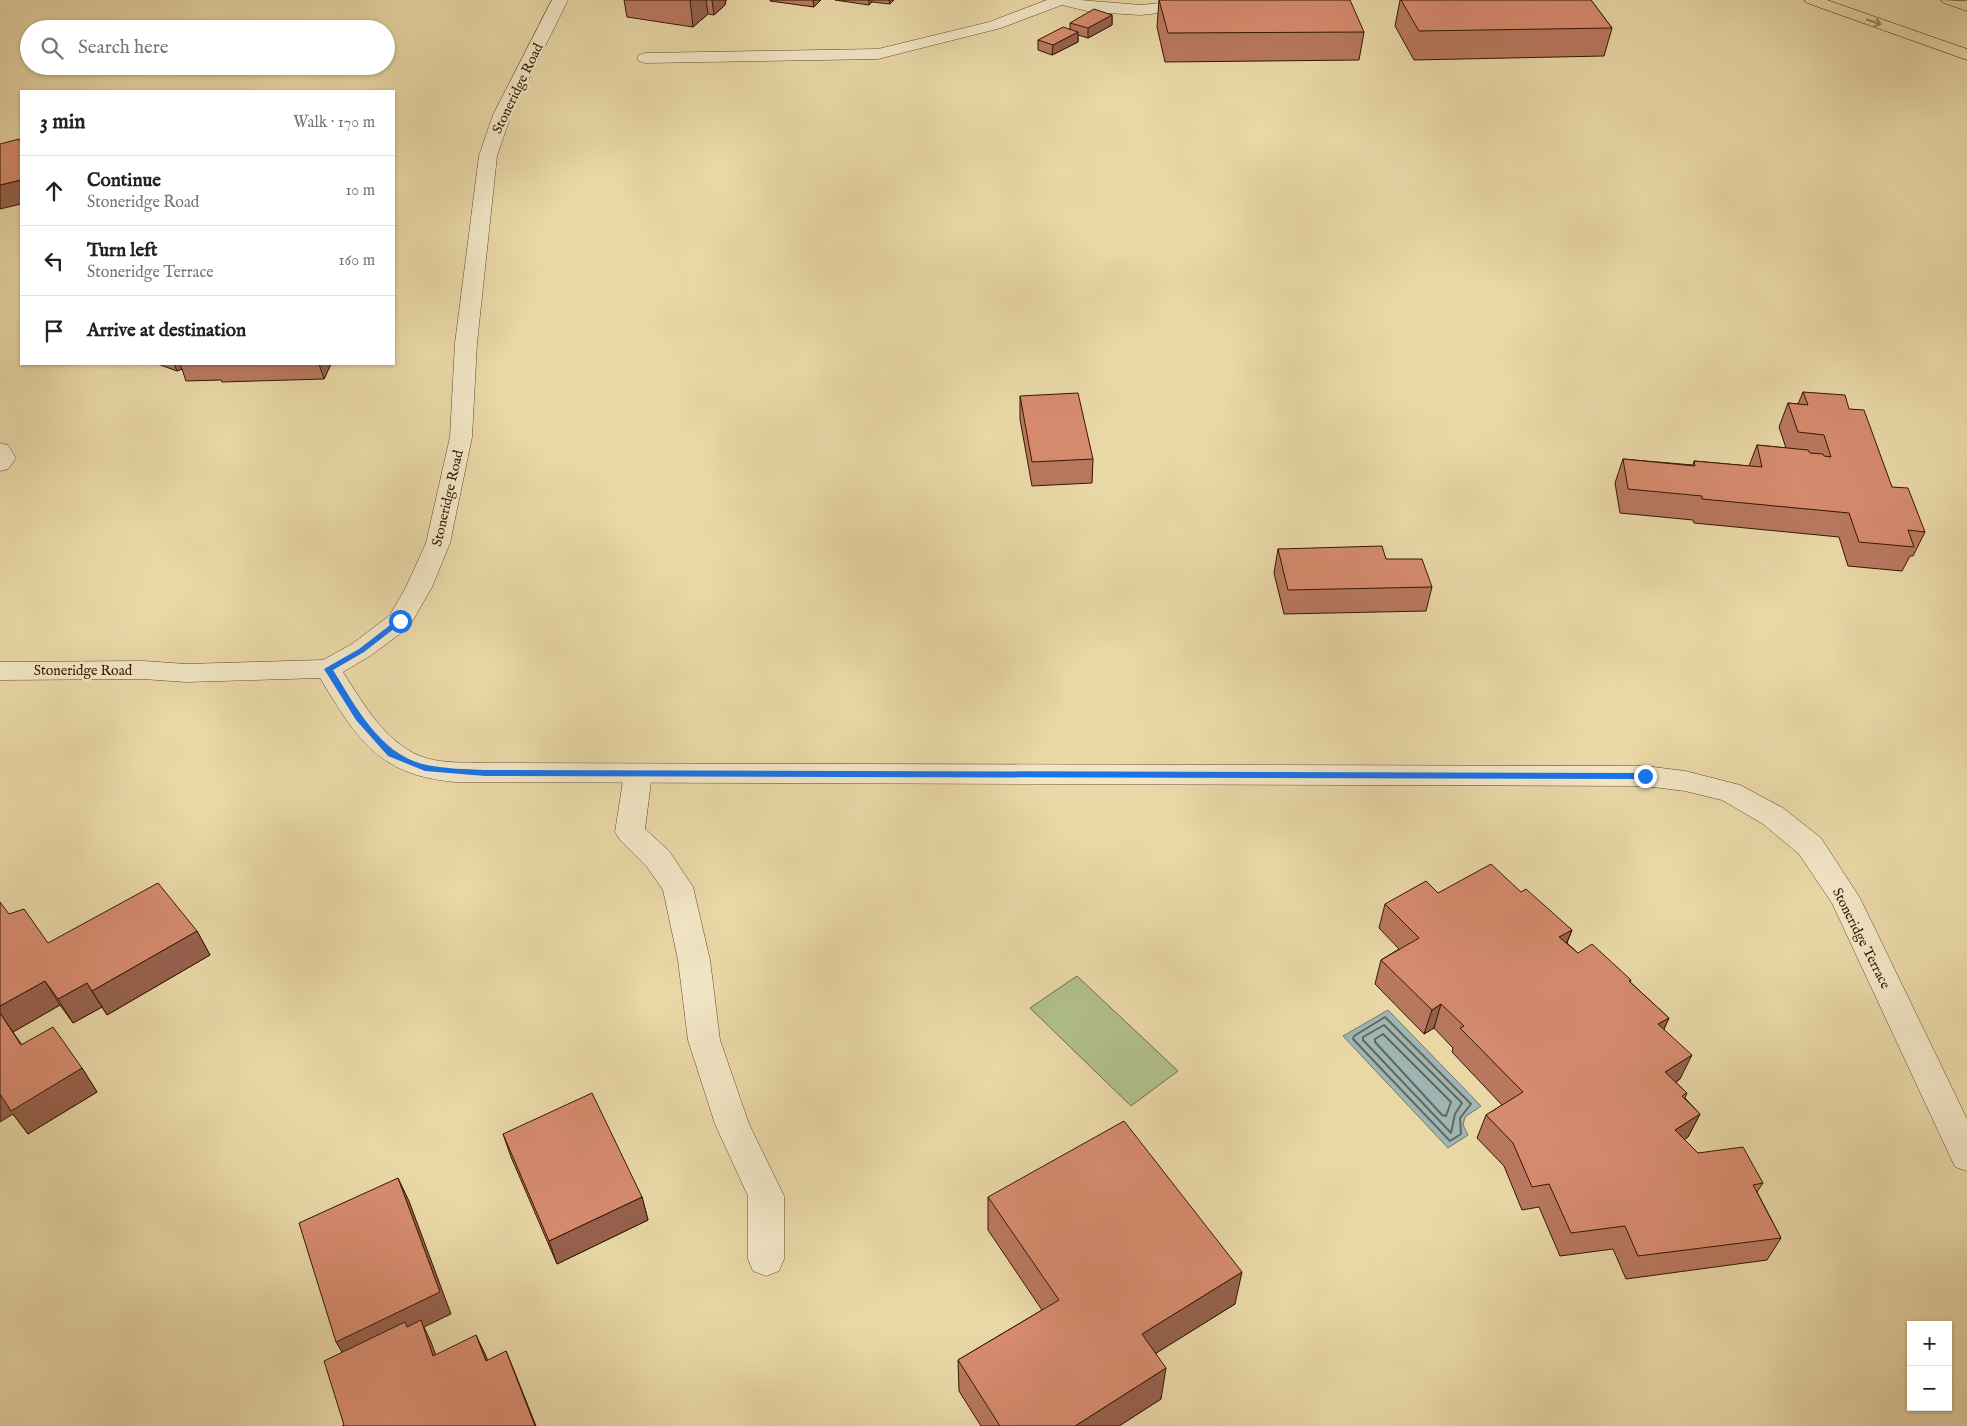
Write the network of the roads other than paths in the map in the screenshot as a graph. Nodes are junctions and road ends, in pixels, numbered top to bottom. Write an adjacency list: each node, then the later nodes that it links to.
1 (560, 0): 11 (street, Stoneridge Road)
2 (1059, 0): 3 (street); 8 (street)
3 (1230, 0)
4 (1812, 0): 7 (highway, one-way to 7)
5 (1949, 0): 6 (highway)
6 (1967, 6)
7 (1967, 55)
8 (645, 58)
9 (0, 450): 10 (street)
10 (0, 464)
11 (328, 669): 12 (street, Stoneridge Road); 13 (street, Stoneridge Terrace)
12 (0, 671)
13 (638, 774): 14 (street, Stoneridge Terrace); 15 (street)
14 (1967, 1156)
15 (766, 1259)

